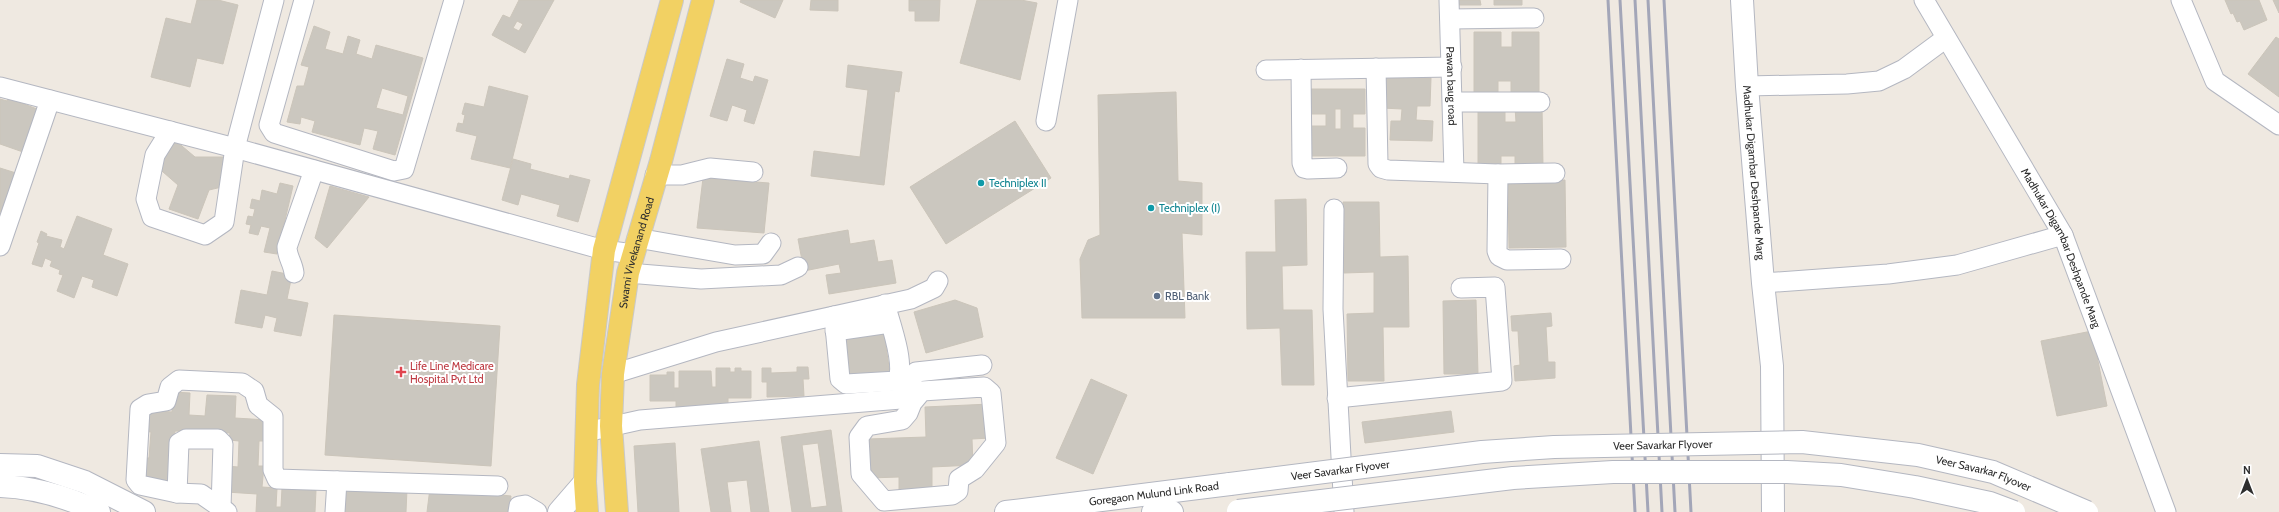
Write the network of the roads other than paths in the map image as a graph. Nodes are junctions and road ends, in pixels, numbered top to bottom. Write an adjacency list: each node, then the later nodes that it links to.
1 (274, 0): 26 (street)
2 (304, 0): 27 (street)
3 (454, 0): 27 (street)
4 (672, 0): 40 (main road)
5 (703, 0): 34 (main road, Swami Vivekanand Road)
6 (1068, 0): 23 (street)
7 (1449, 0): 12 (street, Pawan baug road)
8 (1742, 0): 18 (main road, Madhukar Digambar Deshpande Marg)
9 (1924, 0): 13 (street, Madhukar Digambar Deshpande Marg)
10 (2181, 0): 24 (street)
11 (1534, 18): 12 (street)
12 (1450, 19): 14 (street, Pawan baug road)
13 (1946, 38): 18 (street); 37 (street, Madhukar Digambar Deshpande Marg)
14 (1452, 67): 15 (street); 21 (street, Pawan baug road)
15 (1376, 68): 16 (street); 31 (street)
16 (1301, 69): 17 (street); 28 (street)
17 (1266, 70)
18 (1747, 86): 46 (main road, Madhukar Digambar Deshpande Marg)
19 (0, 87): 20 (street)
20 (50, 100): 25 (street); 39 (street)
21 (1453, 102): 22 (street); 31 (street, Pawan baug road)
22 (1540, 102)
23 (1046, 121)
24 (2279, 125)
25 (170, 131): 26 (street); 26 (street)
26 (235, 148): 29 (street)
27 (393, 166): 35 (street)
28 (1336, 168)
29 (314, 170): 35 (street); 44 (street)
30 (753, 172): 34 (street)
31 (1454, 172): 32 (street)
32 (1498, 174): 33 (street); 42 (street)
33 (1555, 174)
34 (655, 175): 41 (main road, Swami Vivekanand Road)
35 (390, 190): 40 (street)
36 (1334, 209): 53 (street)
37 (2063, 236): 46 (street); 87 (street, Madhukar Digambar Deshpande Marg)
38 (771, 243): 41 (street)
39 (0, 246)
40 (604, 250): 41 (street); 55 (main road)
41 (633, 255): 43 (street); 52 (main road, Swami Vivekanand Road)
42 (1561, 259)
43 (798, 267)
44 (294, 272)
45 (938, 281): 48 (street)
46 (1763, 283): 84 (main road, Madhukar Digambar Deshpande Marg)
47 (1461, 288): 53 (street)
48 (885, 304): 49 (street); 50 (street)
49 (890, 322): 50 (street); 50 (street)
50 (834, 323): 52 (street)
51 (982, 365): 54 (street)
52 (613, 374): 54 (main road, Swami Vivekanand Road)
53 (1337, 398): 83 (street)
54 (611, 426): 55 (street); 78 (main road, Swami Vivekanand Road)
55 (586, 432): 59 (main road)
56 (0, 465): 72 (main road)
57 (0, 475): 71 (main road)
58 (338, 481): 62 (street); 64 (street); 73 (street)
59 (585, 482): 76 (main road); 77 (main road)
60 (1230, 484): 63 (main road, Goregaon Mulund Link Road); 86 (main road, Veer Savarkar Flyover, bridge)
61 (0, 486): 70 (main road)
62 (498, 486)
63 (1187, 491): 79 (main road, Goregaon Mulund Link Road); 80 (main road)
64 (177, 492): 67 (street); 67 (street)
65 (0, 499): 69 (main road)
66 (885, 507): 66 (street)
67 (224, 510)
68 (1233, 511): 85 (main road, bridge)
69 (73, 512)
70 (99, 512)
71 (120, 512)
72 (144, 512)
73 (335, 512)
74 (518, 512): 75 (street)
75 (537, 512)
76 (559, 512)
77 (587, 512)
78 (617, 512)
79 (1006, 512)
80 (1081, 512)
81 (1153, 512): 82 (main road)
82 (1172, 512)
83 (1344, 512)
84 (1773, 512)
85 (2014, 512)
86 (2087, 512)
87 (2166, 512)

